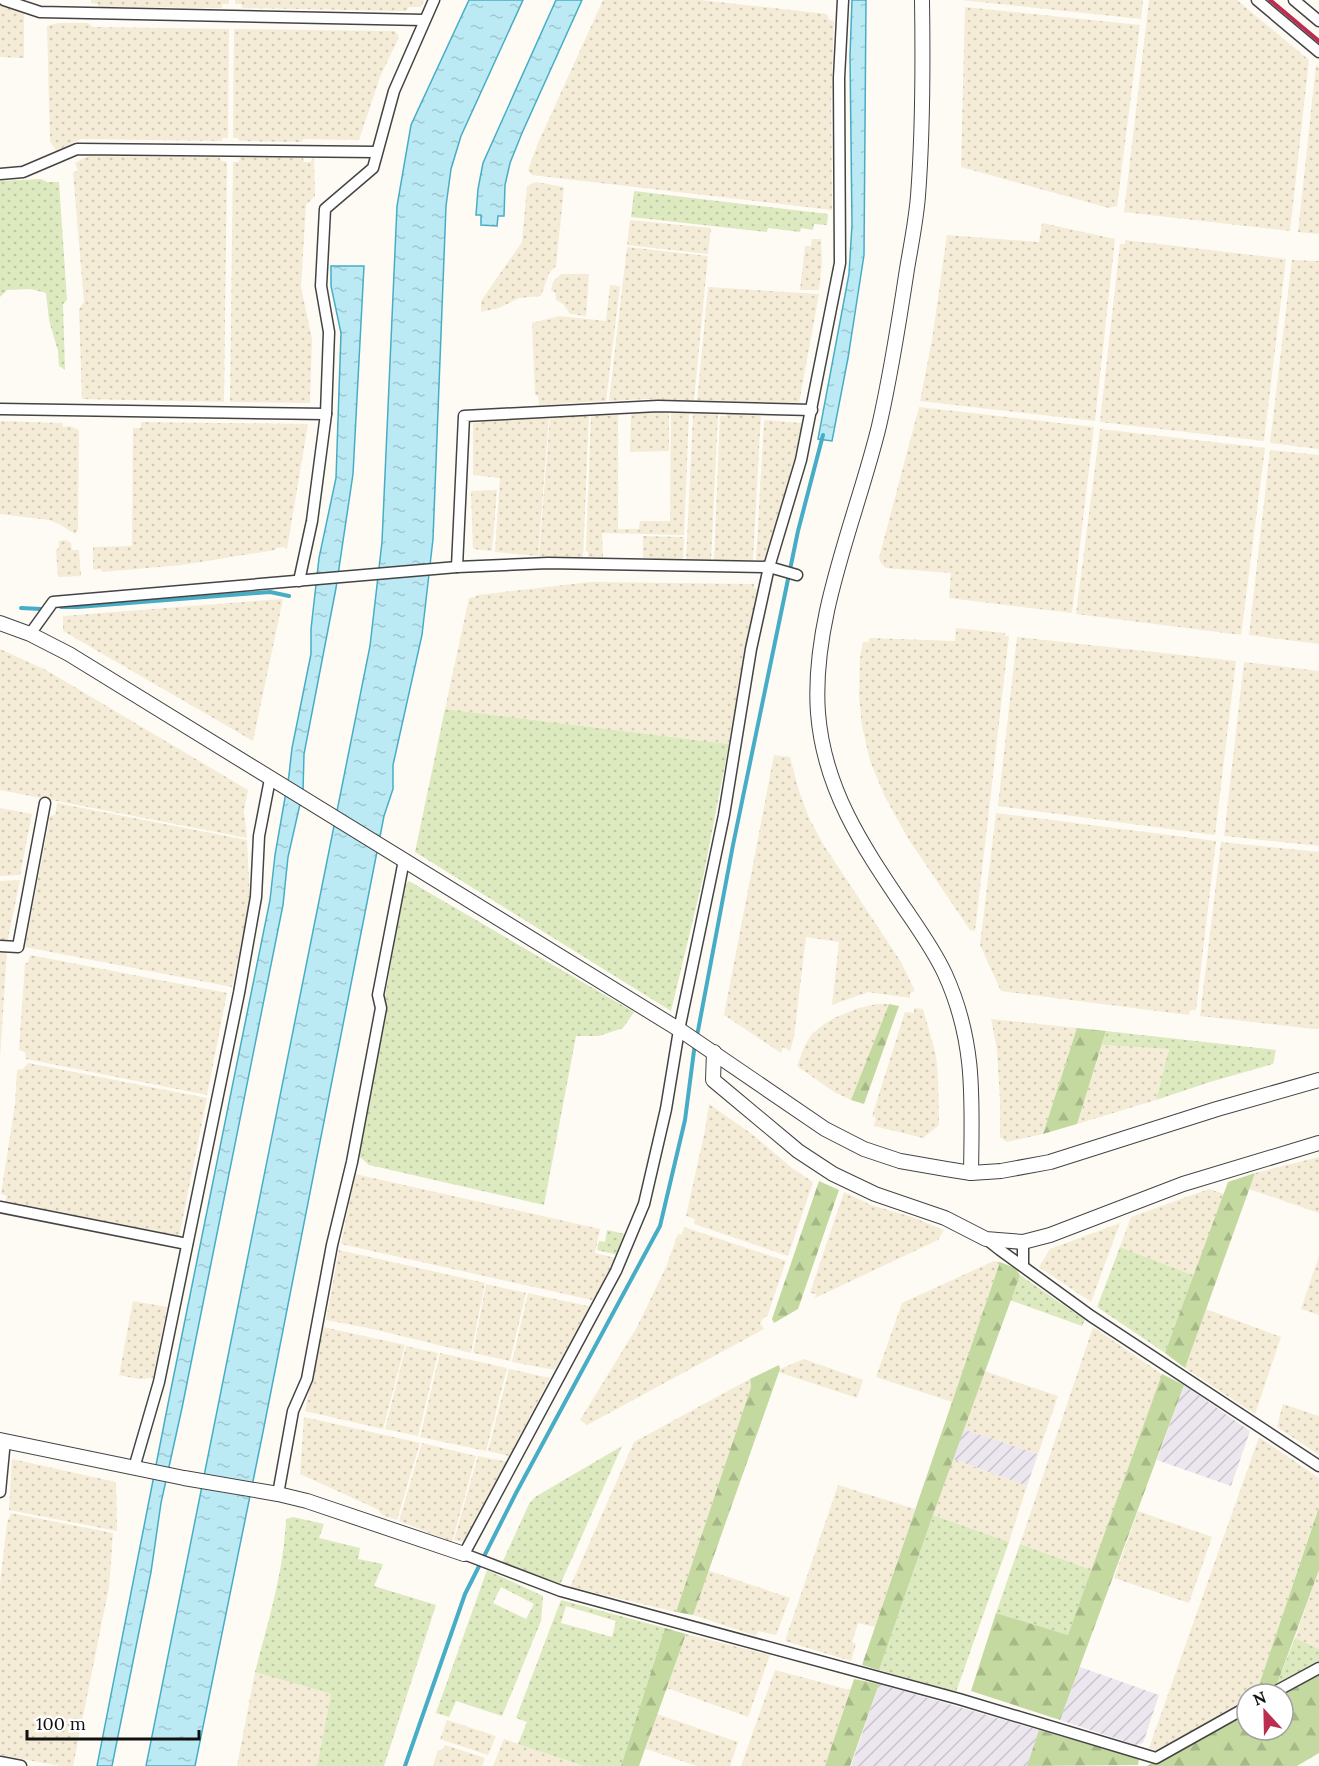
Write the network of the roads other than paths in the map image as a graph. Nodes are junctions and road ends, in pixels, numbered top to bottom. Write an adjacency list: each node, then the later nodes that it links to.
1 (4, 0): 7 (street)
2 (434, 0): 7 (street)
3 (843, 0): 13 (street)
4 (922, 0): 29 (street)
5 (1257, 0): 9 (street)
6 (1294, 0): 8 (street)
7 (424, 20): 10 (street)
8 (1319, 21)
9 (1319, 52)
10 (376, 152): 11 (street); 14 (street)
11 (0, 174)
12 (0, 408): 14 (street)
13 (812, 410): 15 (street); 16 (street)
14 (326, 414): 18 (street)
15 (457, 567): 16 (street); 18 (street)
16 (772, 568): 17 (street); 25 (street)
17 (797, 575)
18 (301, 581): 20 (street)
19 (0, 623): 20 (street)
20 (30, 634): 21 (street)
21 (274, 781): 23 (street); 33 (street)
22 (45, 803): 24 (street)
23 (404, 861): 25 (street); 39 (street)
24 (0, 946)
25 (681, 1031): 26 (street); 40 (street)
26 (709, 1049): 29 (street); 31 (street)
27 (1319, 1080): 29 (street)
28 (1319, 1143): 32 (street)
29 (971, 1173)
30 (0, 1207): 33 (street)
31 (997, 1242): 32 (street); 34 (street)
32 (1023, 1242): 34 (street)
33 (187, 1244): 37 (street)
34 (1023, 1266): 36 (street)
35 (2, 1440): 37 (street); 38 (street)
36 (1319, 1466)
37 (137, 1468): 39 (street)
38 (0, 1492)
39 (278, 1494): 40 (street)
40 (468, 1555): 43 (street)
41 (1319, 1668): 42 (street)
42 (1293, 1682)
43 (1235, 1714)
44 (0, 1762): 45 (street)
45 (21, 1766)

